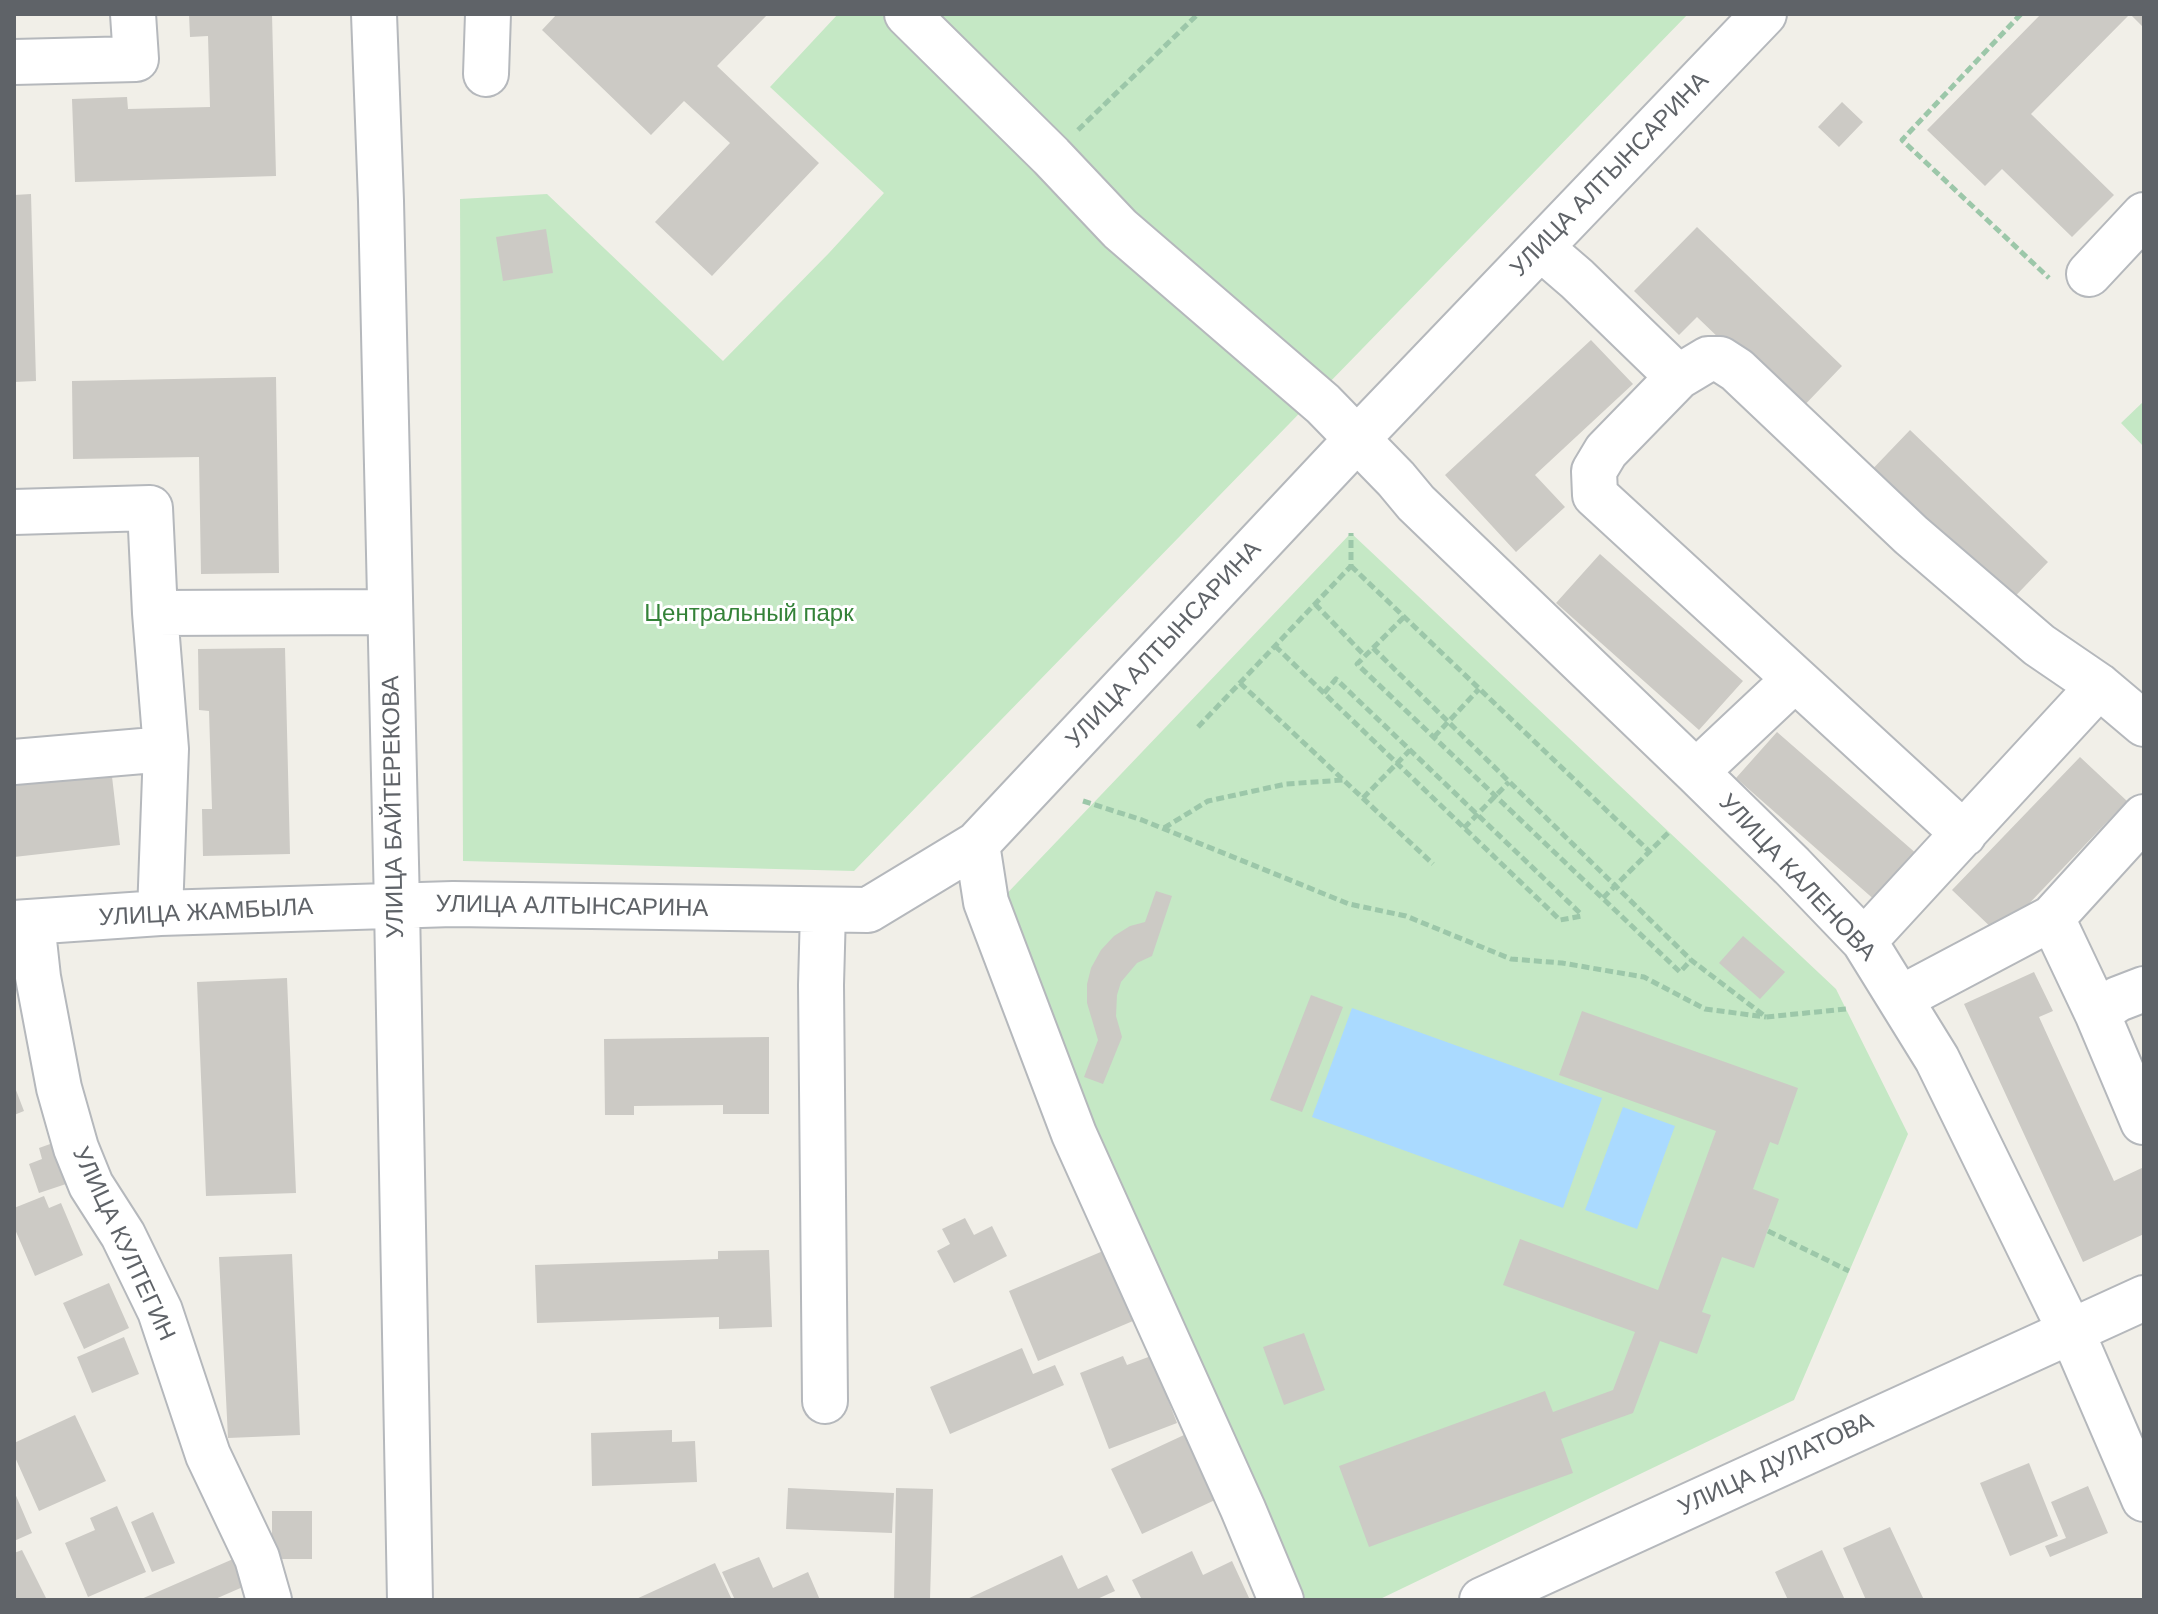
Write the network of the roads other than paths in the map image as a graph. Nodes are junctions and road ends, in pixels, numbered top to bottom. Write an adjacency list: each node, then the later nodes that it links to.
1 (133, 14): 6 (street)
2 (374, 14): 14 (street, УЛИЦА БАЙТЕРЕКОВА)
3 (488, 14): 7 (street)
4 (907, 14): 12 (street, УЛИЦА КАЛЕНОВА)
5 (1764, 14): 9 (street, УЛИЦА АЛТЫНСАРИНА)
6 (14, 62)
7 (486, 74)
8 (2144, 215): 10 (street)
9 (1541, 248): 11 (street); 12 (street, УЛИЦА АЛТЫНСАРИНА)
10 (2089, 274)
11 (1678, 377): 16 (street); 17 (street)
12 (1356, 440): 21 (street, УЛИЦА КАЛЕНОВА); 24 (street, УЛИЦА АЛТЫНСАРИНА)
13 (14, 512): 15 (street)
14 (390, 612): 15 (street); 25 (street, УЛИЦА БАЙТЕРЕКОВА)
15 (155, 613): 19 (street)
16 (1795, 679): 21 (street); 23 (street)
17 (2099, 686): 18 (street); 23 (street)
18 (2144, 724)
19 (166, 749): 20 (street); 27 (street)
20 (14, 762)
21 (1696, 772): 30 (street, УЛИЦА КАЛЕНОВА)
22 (2144, 817): 28 (street)
23 (1964, 834): 30 (street)
24 (977, 844): 26 (street, УЛИЦА АЛТЫНСАРИНА); 41 (street)
25 (397, 906): 26 (street, УЛИЦА АЛТЫНСАРИНА); 27 (street, УЛИЦА ЖАМБЫЛА); 40 (street, УЛИЦА БАЙТЕРЕКОВА)
26 (823, 911): 37 (street)
27 (160, 913): 29 (street, УЛИЦА ЖАМБЫЛА)
28 (2052, 918): 32 (street); 33 (street)
29 (23, 922): 39 (street, УЛИЦА КУЛТЕГИН)
30 (1864, 941): 32 (street, УЛИЦА КАЛЕНОВА)
31 (2144, 989): 33 (street)
32 (1901, 998): 36 (street, УЛИЦА КАЛЕНОВА)
33 (2097, 1013): 34 (street)
34 (2144, 1122)
35 (2144, 1298): 36 (street, УЛИЦА ДУЛАТОВА)
36 (2071, 1332): 38 (street, УЛИЦА КАЛЕНОВА); 42 (street, УЛИЦА ДУЛАТОВА)
37 (825, 1401)
38 (2144, 1499)
39 (269, 1600)
40 (410, 1600)
41 (1281, 1600)
42 (1482, 1600)

